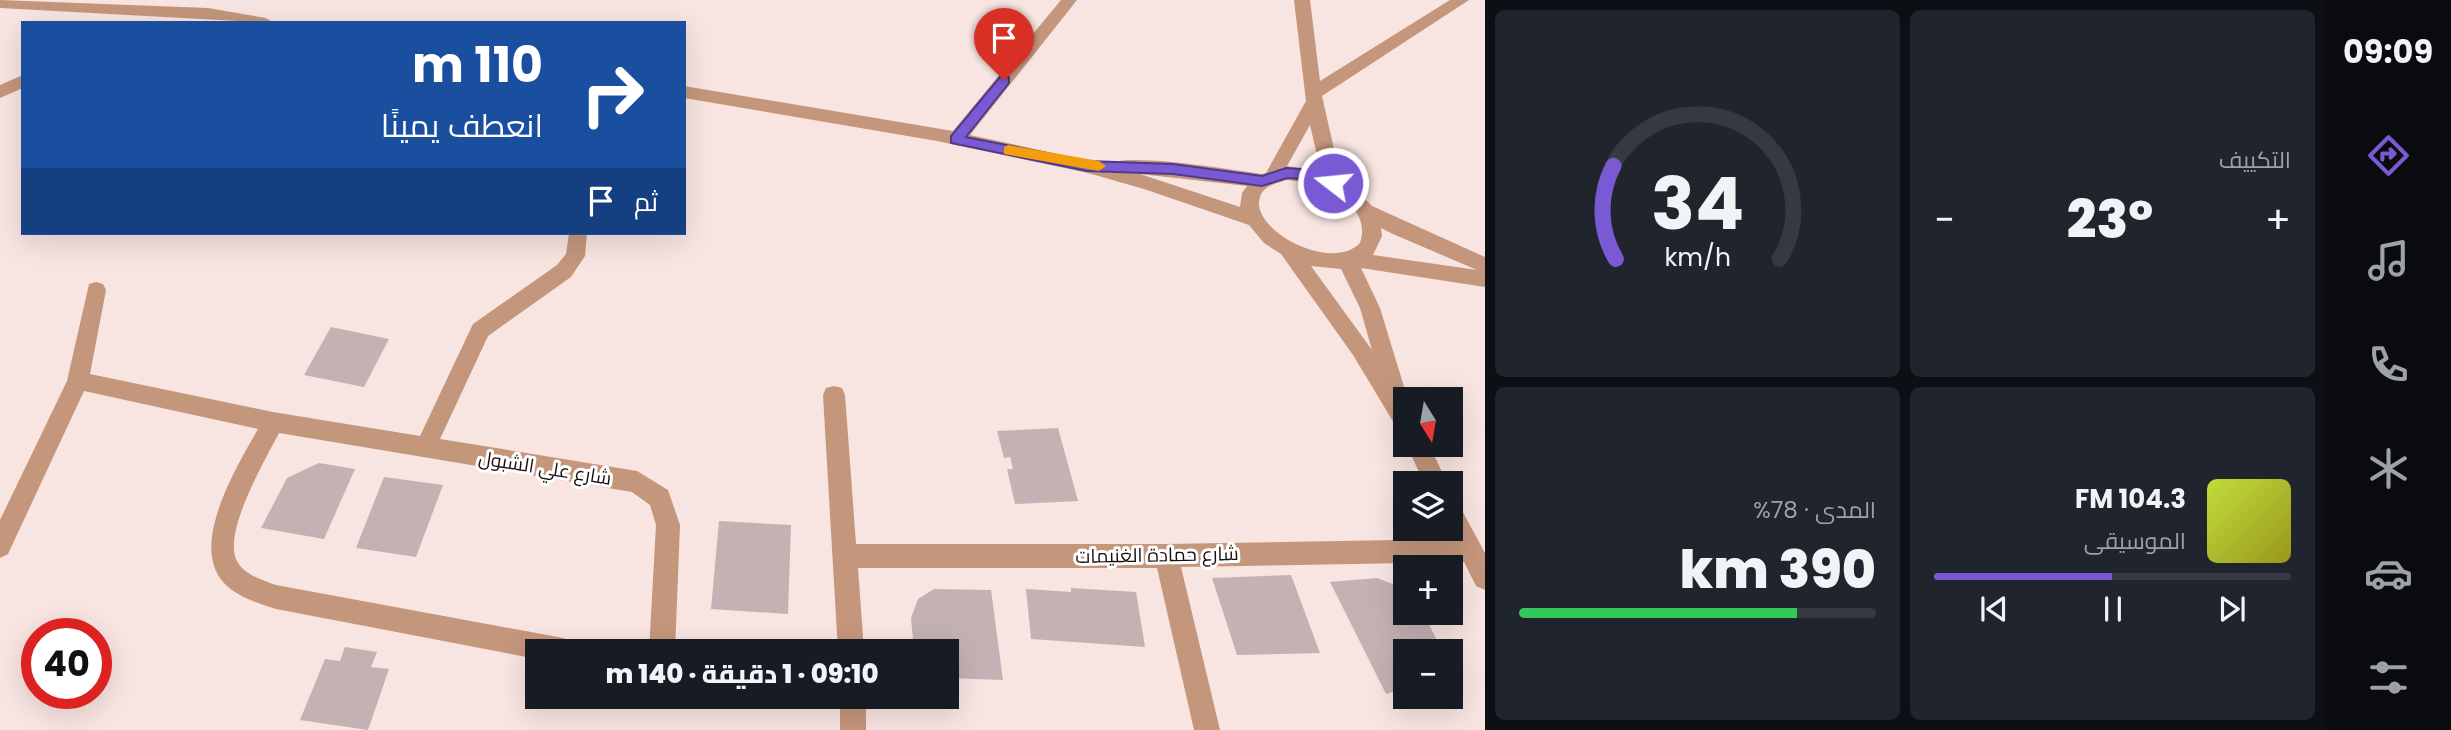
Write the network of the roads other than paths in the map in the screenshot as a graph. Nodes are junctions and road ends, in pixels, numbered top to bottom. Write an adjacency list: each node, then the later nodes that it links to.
1 (1069, 0): 12 (street)
2 (1303, 0): 11 (street)
3 (1461, 0): 11 (street)
4 (0, 3): 5 (street)
5 (152, 9): 6 (street); 7 (street)
6 (131, 21)
7 (254, 21)
8 (21, 82): 9 (street)
9 (0, 92)
10 (686, 92): 12 (street)
11 (1313, 98): 14 (street); 15 (street)
12 (956, 140): 13 (street)
13 (1087, 166): 14 (street); 17 (street)
14 (1268, 178): 15 (street); 17 (street)
15 (1333, 183): 16 (street)
16 (1367, 212): 20 (street); 21 (street)
17 (1255, 220): 19 (street)
18 (578, 235): 29 (street)
19 (1289, 251): 20 (street); 27 (street)
20 (1349, 260): 22 (street); 25 (street)
21 (1485, 265)
22 (1485, 279)
23 (96, 290): 24 (street)
24 (78, 381): 28 (street, شارع علي الشبول); 31 (street)
25 (1394, 387)
26 (834, 394): 33 (street)
27 (1393, 402)
28 (273, 422): 29 (street, شارع علي الشبول); 38 (street)
29 (425, 449): 36 (street, شارع علي الشبول)
30 (1463, 538): 32 (street)
31 (0, 546)
32 (1469, 550): 34 (street, شارع حمادة الغنيمات); 35 (street)
33 (846, 556): 34 (street, شارع حمادة الغنيمات); 37 (street)
34 (1166, 556): 41 (street)
35 (1485, 578)
36 (663, 639)
37 (849, 639)
38 (525, 644)
39 (850, 709): 40 (street)
40 (853, 730)
41 (1207, 730)

